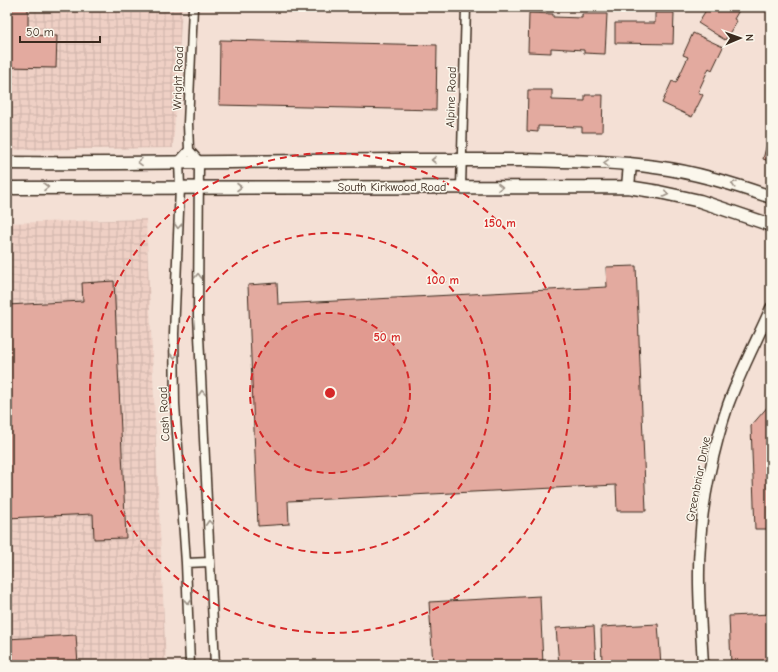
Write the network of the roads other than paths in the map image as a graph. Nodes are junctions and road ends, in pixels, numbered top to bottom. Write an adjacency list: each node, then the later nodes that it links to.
1 (192, 7): 3 (street, Wright Road)
2 (466, 7): 4 (street, Alpine Road)
3 (189, 150): 5 (street); 6 (street)
4 (461, 160): 6 (main road, one-way to 6); 8 (main road, one-way to 4); 11 (street, Alpine Road)
5 (179, 161): 6 (main road); 7 (main road, one-way to 7); 9 (street, Cash Road)
6 (199, 161): 10 (street)
7 (7, 162)
8 (630, 164): 12 (main road); 14 (main road, one-way to 8)
9 (180, 187): 10 (main road, South Kirkwood Road); 13 (main road, South Kirkwood Road, one-way to 9); 18 (street, Cash Road, one-way to 18)
10 (200, 187): 11 (main road, South Kirkwood Road, one-way to 11); 17 (street, one-way to 10)
11 (461, 187): 12 (main road, South Kirkwood Road, one-way to 12)
12 (628, 187): 15 (main road, South Kirkwood Road, one-way to 15)
13 (7, 188)
14 (771, 197)
15 (771, 226)
16 (771, 308): 21 (street, Greenbriar Drive)
17 (210, 562): 18 (street); 20 (street)
18 (186, 563): 19 (street, Cash Road, one-way to 19)
19 (190, 665)
20 (215, 665)
21 (703, 665)

